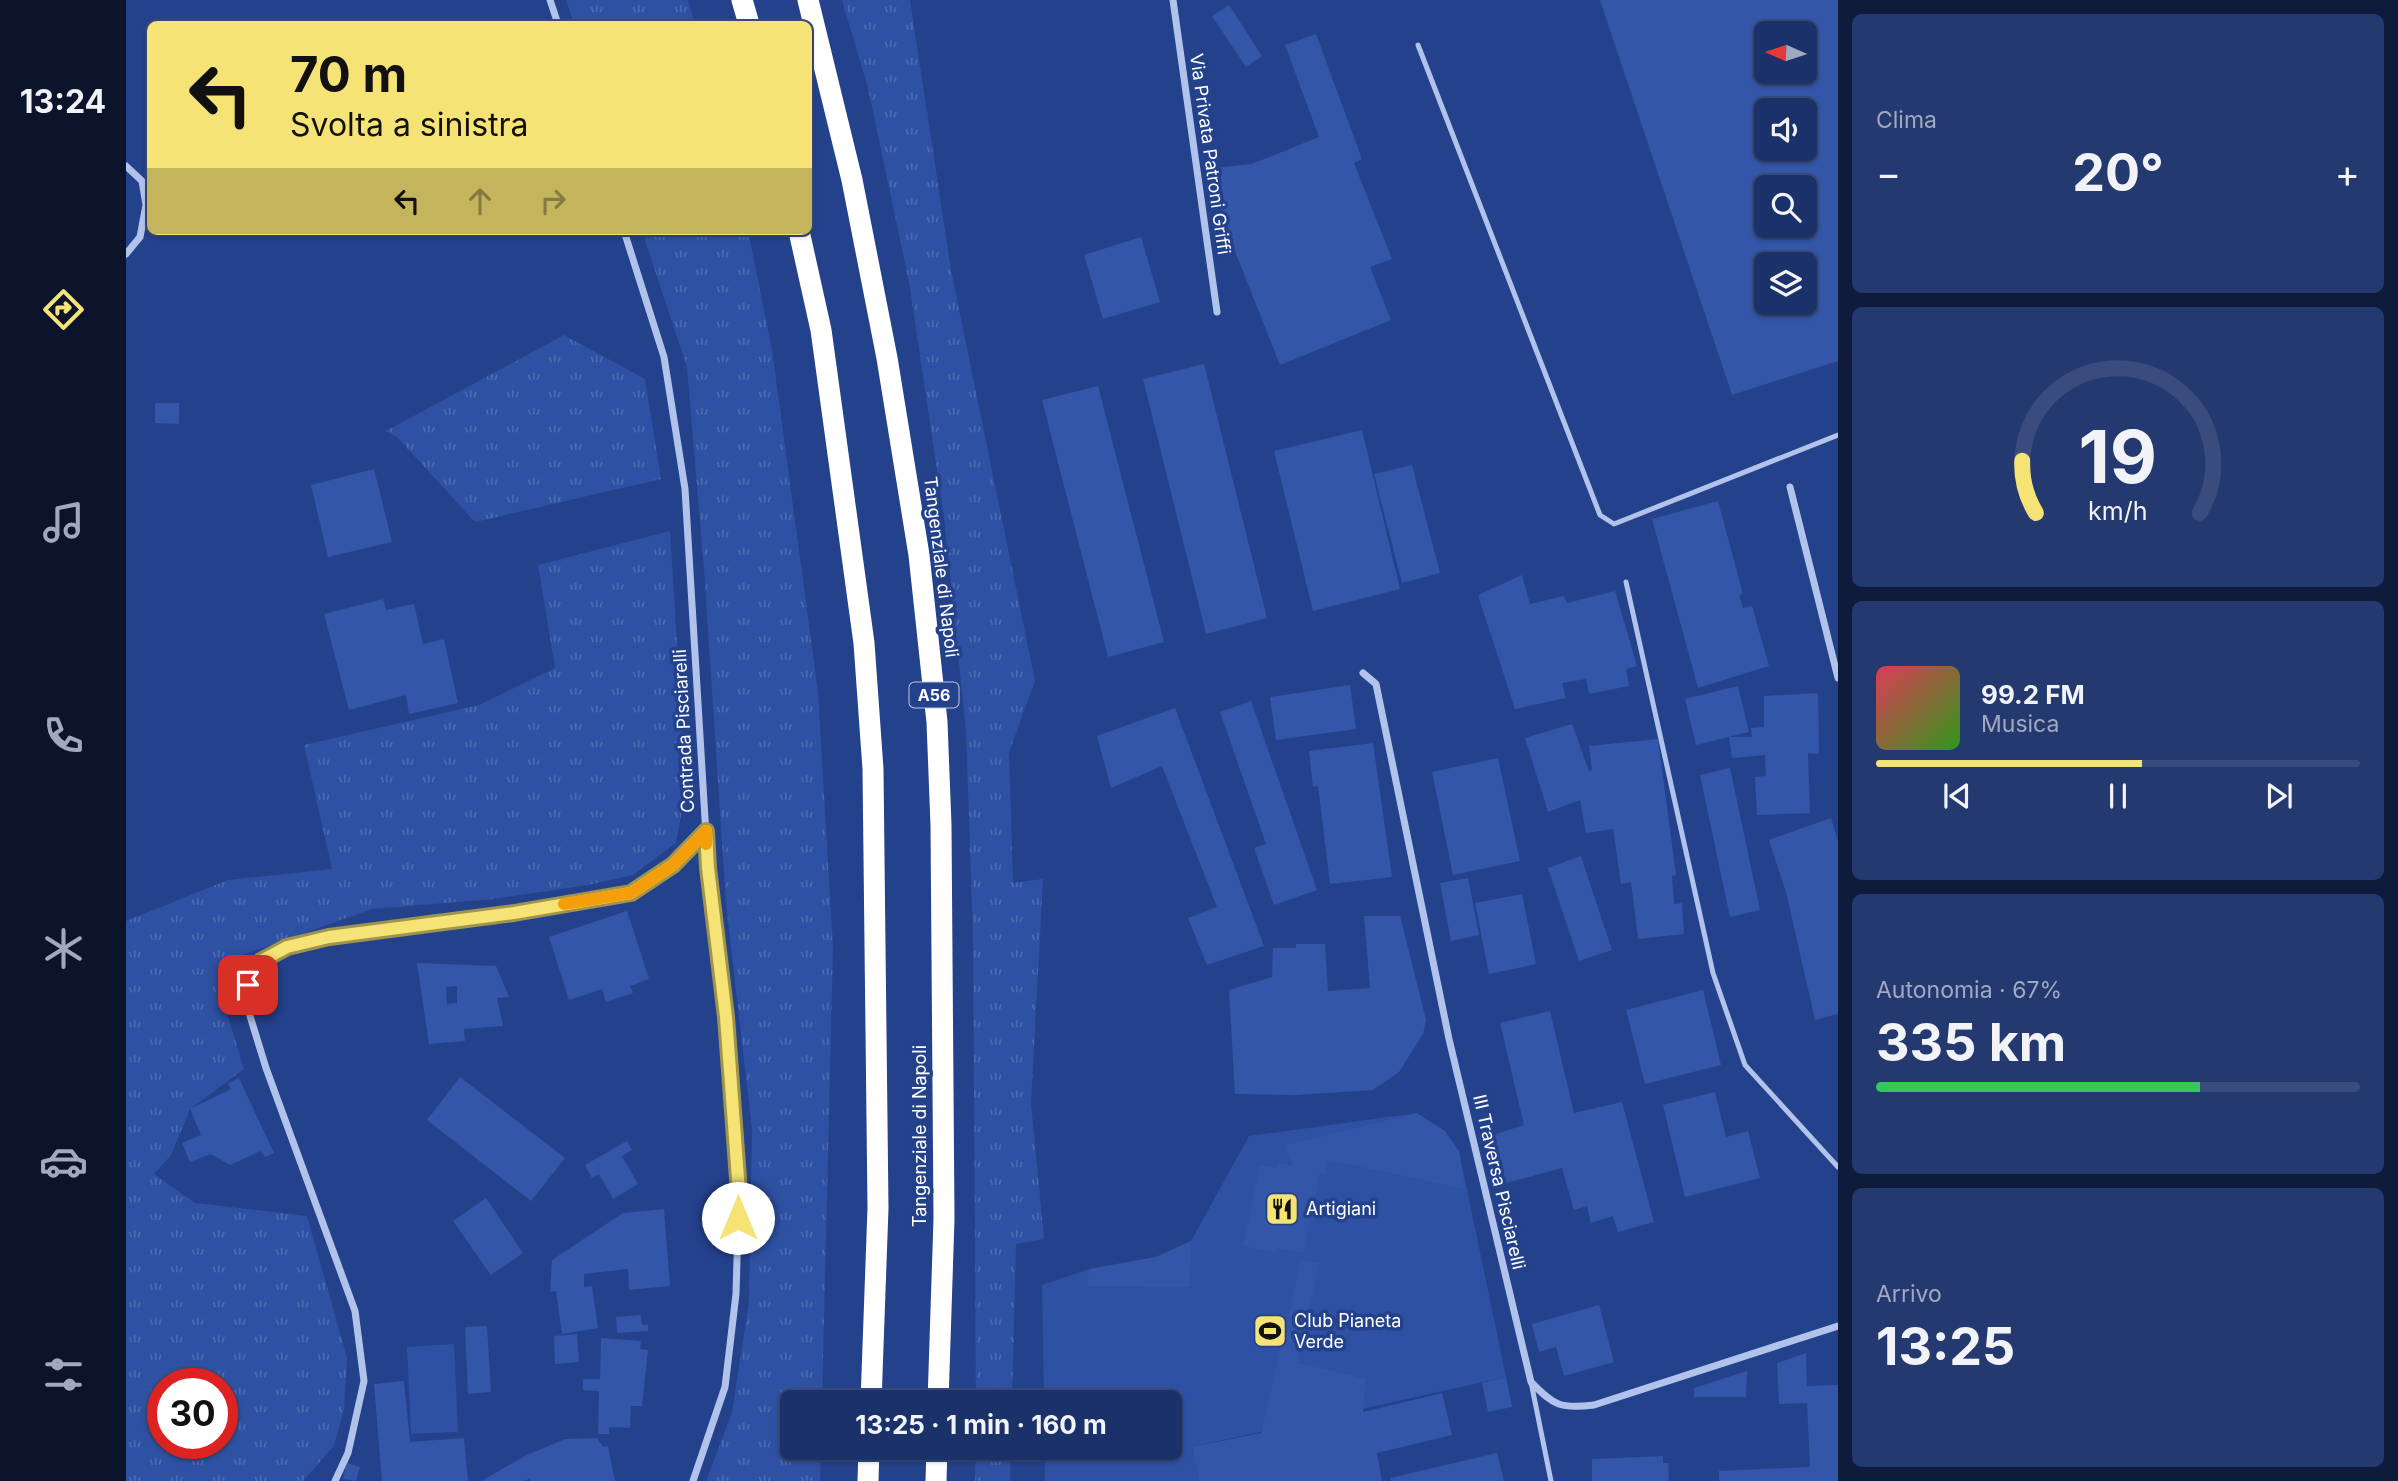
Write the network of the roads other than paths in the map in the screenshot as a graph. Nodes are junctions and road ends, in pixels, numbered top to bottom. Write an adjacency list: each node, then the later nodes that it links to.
1 (550, 0): 5 (street)
2 (742, 0): 6 (highway)
3 (808, 0): 23 (highway, Tangenziale di Napoli / A56)
4 (1172, 0): 12 (street, Via Privata Patroni Griffi)
5 (557, 21)
6 (748, 21)
7 (1418, 45): 13 (lane)
8 (126, 166): 11 (street)
9 (625, 235): 18 (street, Contrada Pisciarelli)
10 (800, 235): 22 (highway)
11 (126, 254)
12 (1217, 312)
13 (1838, 435)
14 (1790, 487): 17 (street)
15 (1626, 582): 19 (lane)
16 (1363, 673): 21 (street, III Traversa Pisciarelli)
17 (1838, 678)
18 (706, 831): 26 (street); 27 (street, Contrada Pisciarelli)
19 (1838, 1167)
20 (1838, 1326): 21 (street)
21 (1531, 1382): 30 (lane)
22 (871, 1390)
23 (938, 1390)
24 (868, 1460): 28 (highway)
25 (937, 1460): 29 (highway)
26 (335, 1481)
27 (693, 1481)
28 (867, 1481)
29 (936, 1481)
30 (1552, 1481)

